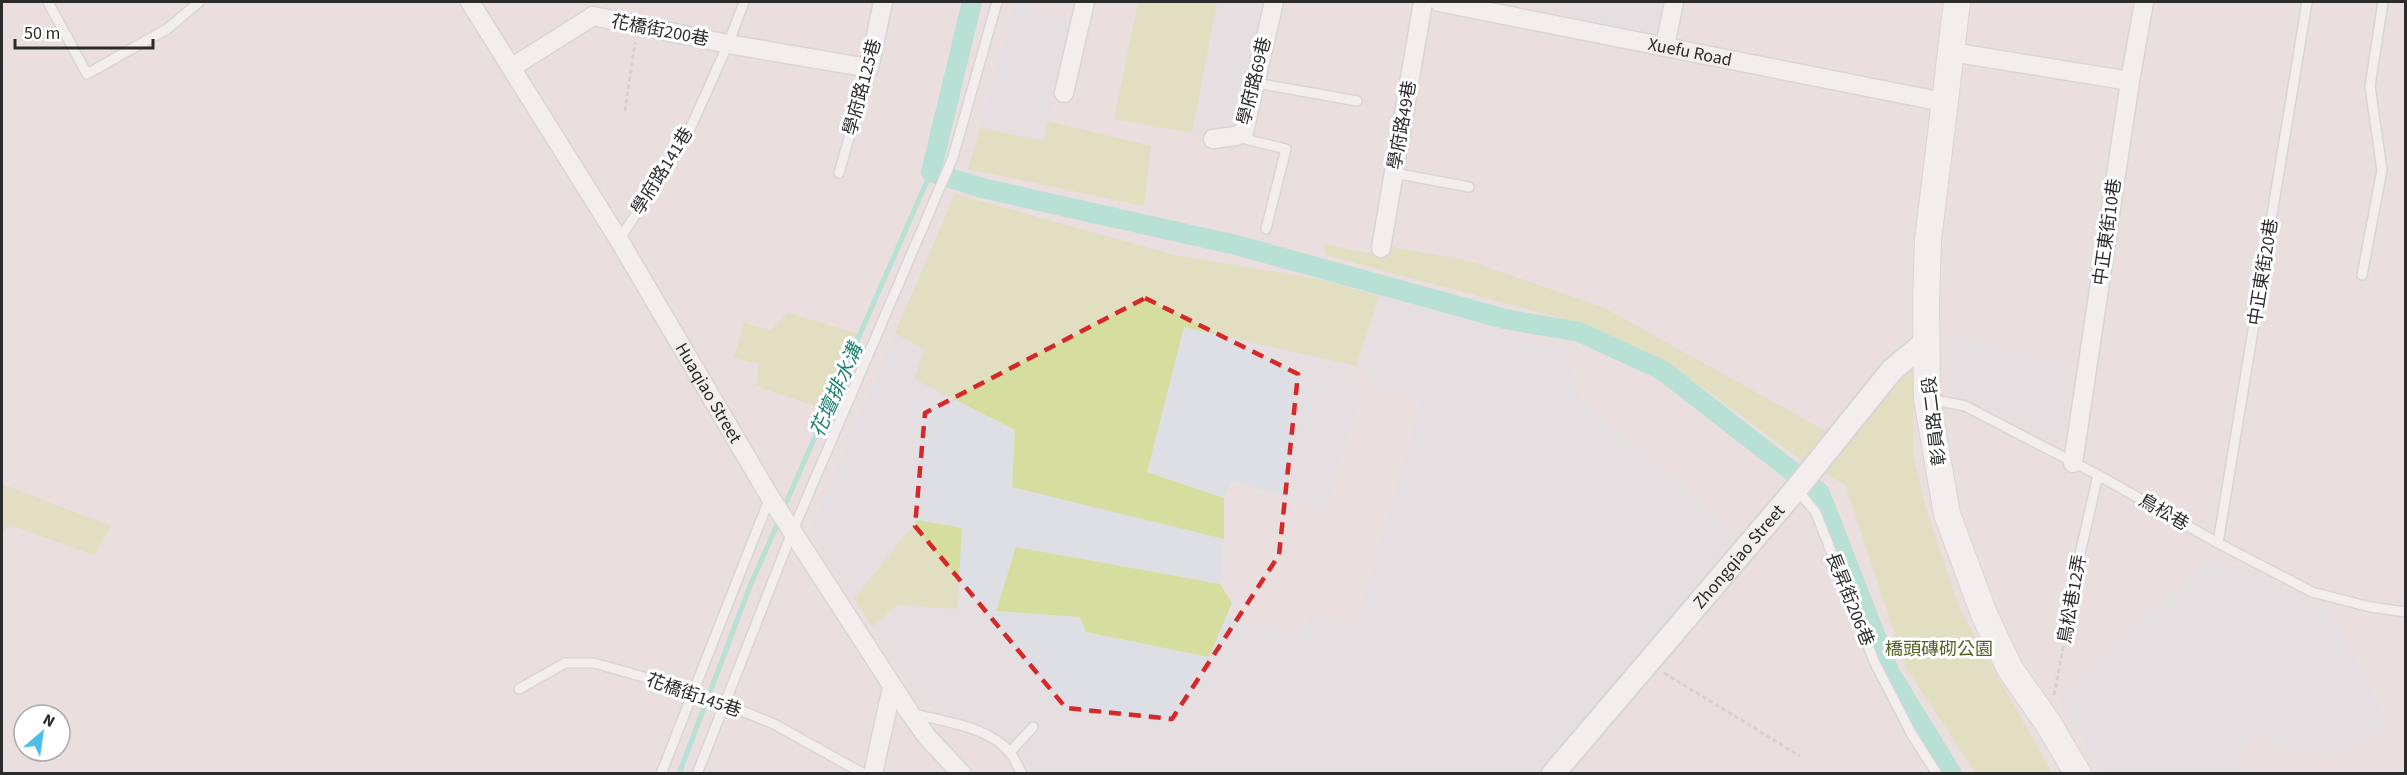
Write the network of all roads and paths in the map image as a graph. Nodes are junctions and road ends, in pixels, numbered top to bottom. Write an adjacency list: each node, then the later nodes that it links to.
1 (48, 2): 2 (lane)
2 (199, 2)
3 (470, 2): 21 (street, Huaqiao Street)
4 (744, 2): 18 (lane, 學府路141巷)
5 (883, 2): 22 (street, 學府路125巷)
6 (997, 2): 44 (lane)
7 (1085, 2): 25 (street)
8 (1274, 2): 24 (street, 學府路69巷)
9 (1423, 2): 32 (street, 學府路49巷)
10 (1439, 2): 19 (street, Xuefu Road)
11 (1674, 2): 19 (street)
12 (1957, 2): 20 (main road, 彰員路二段)
13 (2144, 2): 23 (street, 中正東街10巷)
14 (2307, 2): 45 (lane, 中正東街20巷)
15 (2383, 2): 37 (lane)
16 (593, 9): 17 (street, 花橋街200巷); 21 (street)
17 (638, 26): 18 (street, 花橋街200巷); 28 (path)
18 (728, 44): 22 (street, 花橋街200巷); 35 (lane, 學府路141巷)
19 (1665, 46): 27 (street, Xuefu Road)
20 (1951, 52): 23 (street); 27 (main road, 彰員路二段)
21 (511, 68): 35 (street, Huaqiao Street)
22 (869, 68): 31 (lane, 學府路125巷)
23 (2130, 81): 40 (street, 中正東街10巷)
24 (1256, 83): 26 (lane); 29 (street, 學府路69巷)
25 (1064, 93)
26 (1357, 102)
27 (1943, 102): 38 (main road, 彰員路二段)
28 (625, 111)
29 (1236, 136): 30 (street, 學府路69巷); 34 (lane)
30 (1213, 139)
31 (838, 172)
32 (1394, 173): 33 (lane); 36 (street, 學府路49巷)
33 (1469, 187)
34 (1266, 229)
35 (619, 240): 43 (street, Huaqiao Street)
36 (1381, 248)
37 (2362, 275)
38 (1927, 340): 39 (main road, 彰員路二段); 42 (street, Zhongqiao Street)
39 (1927, 399): 40 (lane, 鳥松巷); 54 (main road, 彰員路二段)
40 (2073, 464): 41 (lane, 鳥松巷)
41 (2098, 475): 45 (lane, 鳥松巷); 46 (lane, 鳥松巷12弄)
42 (1797, 488): 48 (street, Zhongqiao Street); 65 (lane, 長昇街206巷)
43 (770, 497): 44 (street, Huaqiao Street); 51 (lane)
44 (793, 530): 49 (street, Huaqiao Street); 52 (lane)
45 (2218, 543): 47 (lane, 鳥松巷)
46 (2078, 567): 54 (path, 鳥松巷12弄)
47 (2406, 612)
48 (1647, 663): 57 (path); 64 (street, Zhongqiao Street)
49 (892, 687): 53 (street, Huaqiao Street); 61 (street)
50 (519, 689): 51 (lane, 花橋街145巷)
51 (693, 691): 52 (lane, 花橋街145巷); 58 (lane)
52 (724, 704): 59 (lane); 60 (lane, 花橋街145巷)
53 (910, 713): 56 (lane); 62 (street, Huaqiao Street)
54 (2048, 723): 66 (main road, 彰員路二段)
55 (1033, 727): 56 (lane)
56 (1010, 752): 63 (lane)
57 (1800, 756)
58 (661, 774)
59 (697, 774)
60 (864, 774)
61 (873, 774)
62 (962, 774)
63 (1022, 774)
64 (1553, 774)
65 (1937, 774)
66 (2078, 774)

